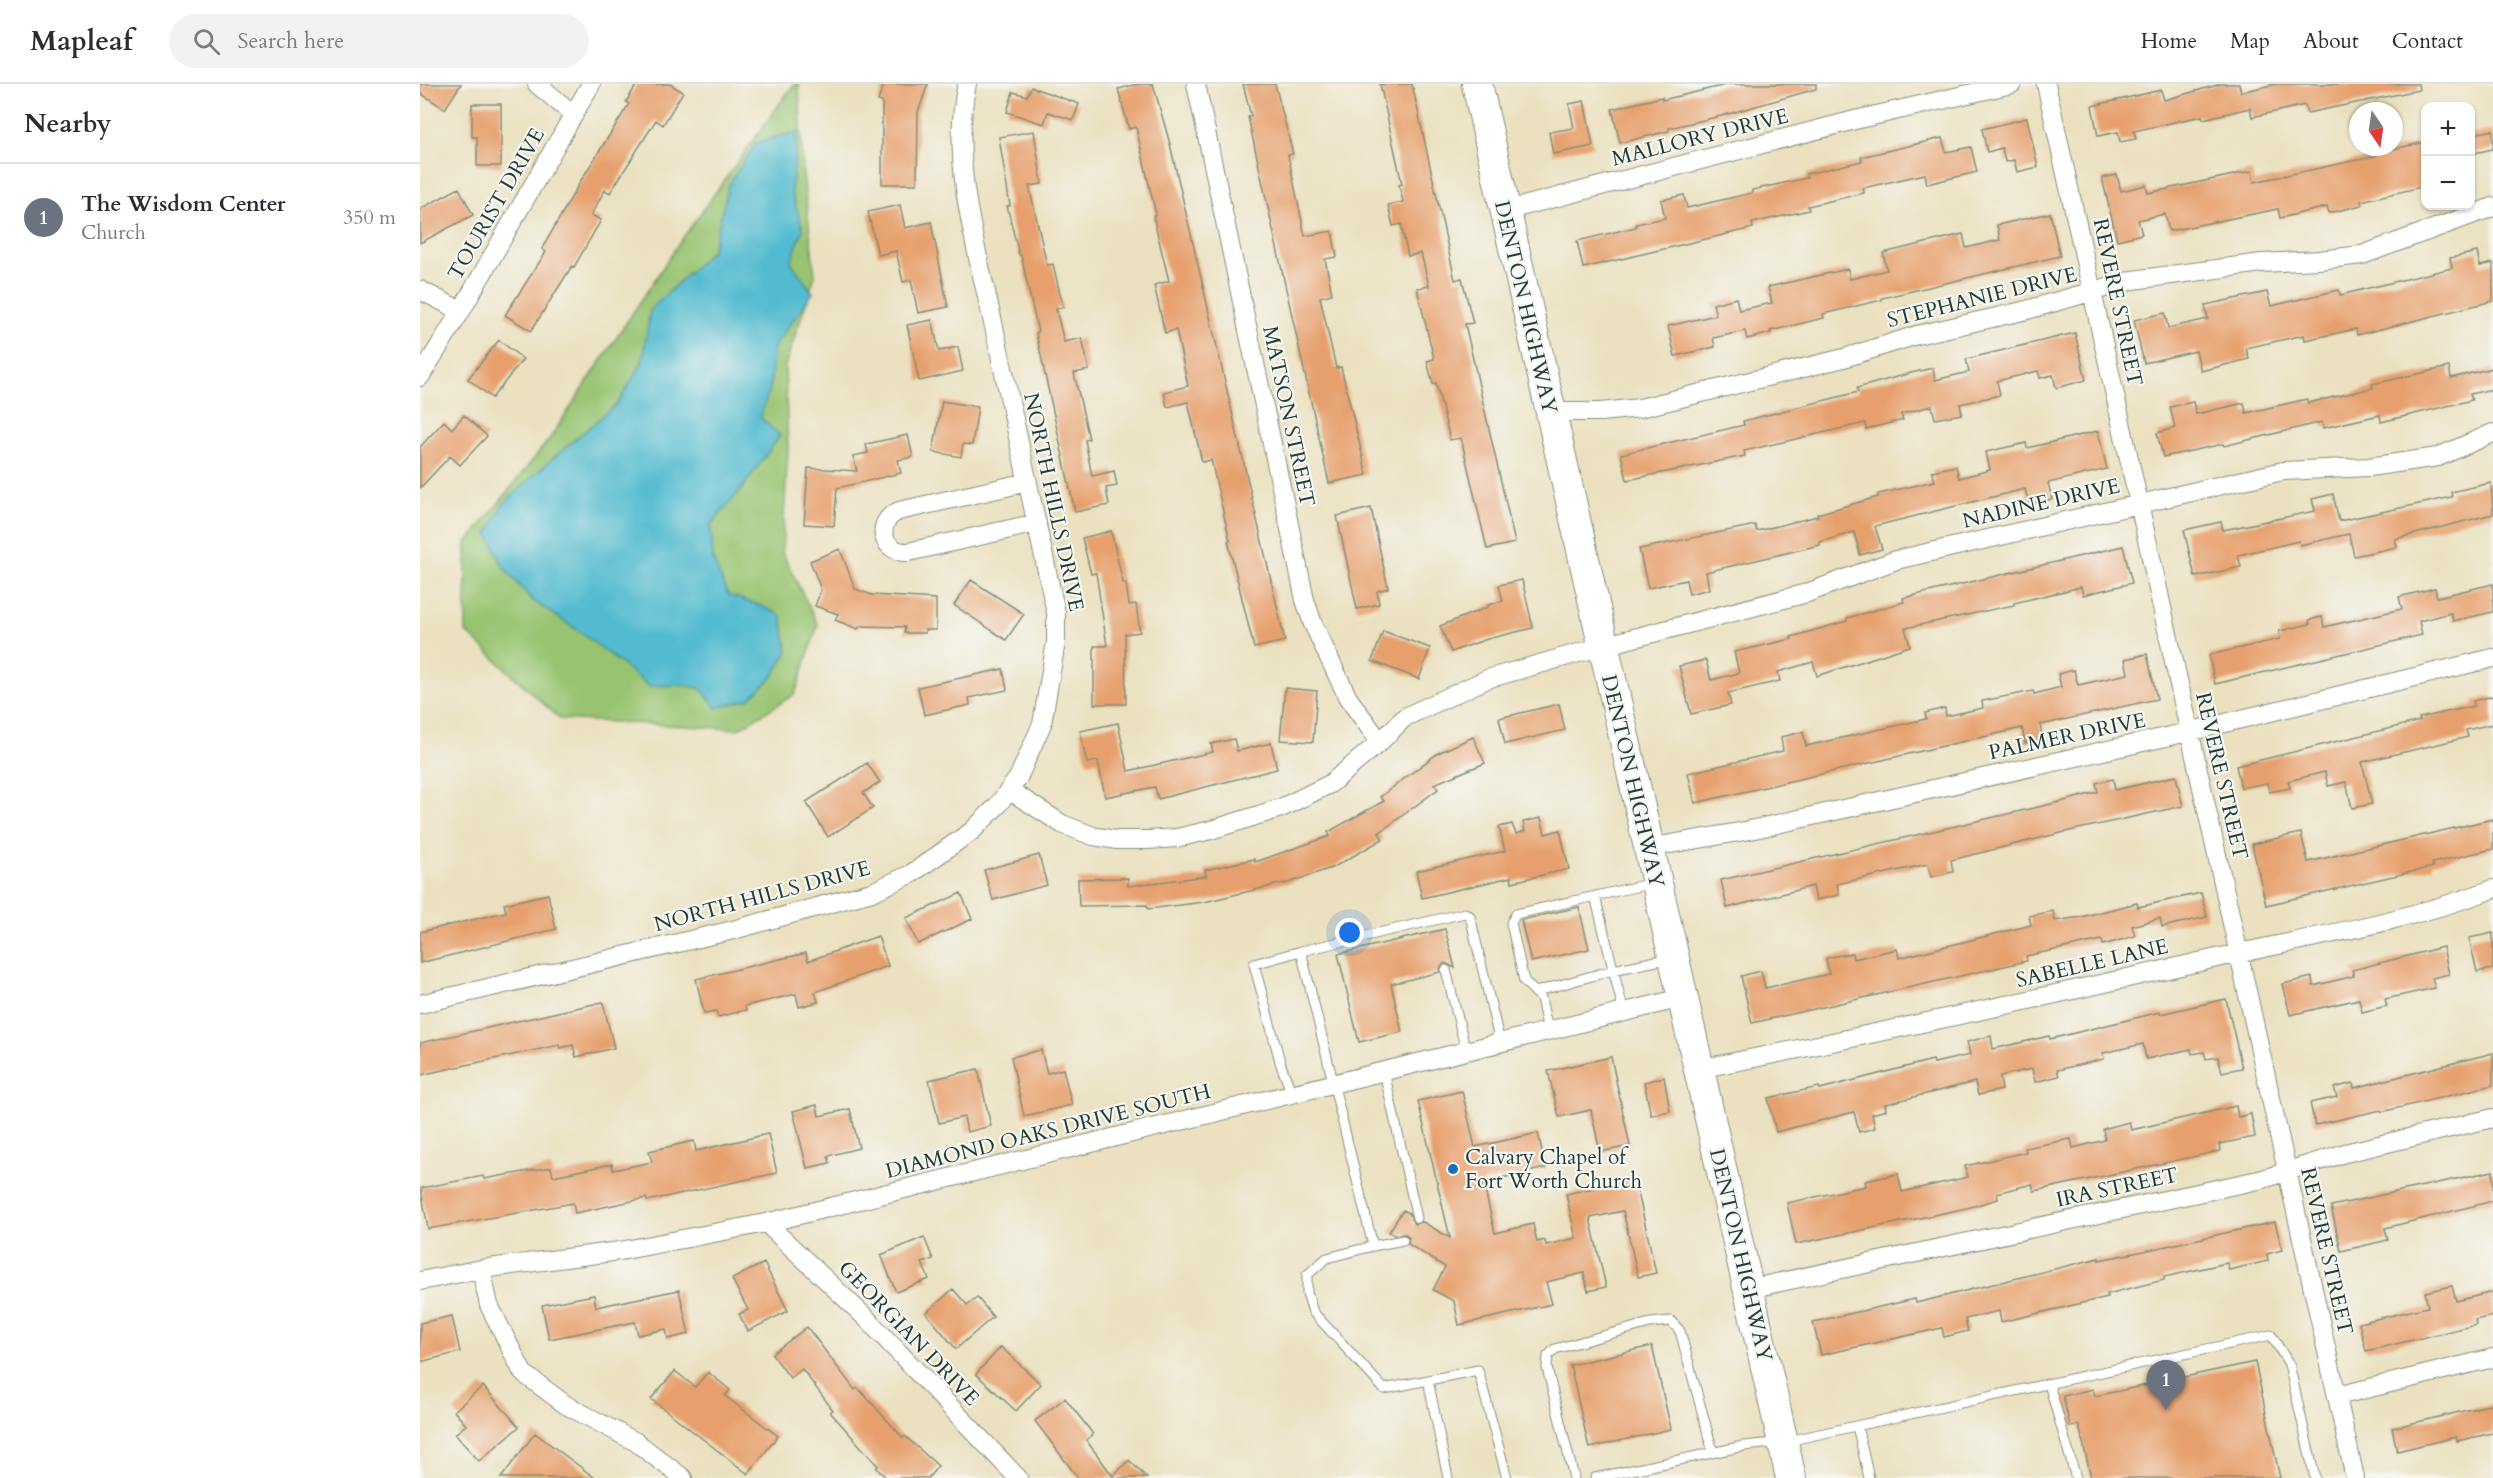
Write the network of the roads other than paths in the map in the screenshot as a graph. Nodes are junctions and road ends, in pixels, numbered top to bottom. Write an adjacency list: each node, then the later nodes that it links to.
1 (537, 84): 8 (street)
2 (591, 84): 8 (street, TOURIST DRIVE)
3 (967, 84): 17 (street, NORTH HILLS DRIVE)
4 (1196, 84): 23 (street, MATSON STREET)
5 (1477, 84): 10 (main road, DENTON HIGHWAY)
6 (2012, 84): 10 (street, MALLORY DRIVE)
7 (2046, 84): 12 (street, REVERE STREET)
8 (574, 115): 13 (street, TOURIST DRIVE)
9 (2493, 207): 12 (street, STEPHANIE DRIVE)
10 (1504, 211): 15 (main road, DENTON HIGHWAY)
11 (420, 290): 13 (street)
12 (2092, 291): 15 (street, STEPHANIE DRIVE); 18 (street, REVERE STREET)
13 (461, 311): 14 (street, TOURIST DRIVE)
14 (420, 377)
15 (1550, 412): 20 (main road, DENTON HIGHWAY)
16 (2493, 433): 18 (street, NADINE DRIVE)
17 (1028, 482): 19 (street, NORTH HILLS DRIVE); 19 (street)
18 (2139, 503): 20 (street, NADINE DRIVE); 22 (street, REVERE STREET)
19 (1037, 523): 24 (street, NORTH HILLS DRIVE)
20 (1603, 646): 23 (street, NADINE DRIVE); 25 (main road, DENTON HIGHWAY)
21 (2493, 658): 22 (street, PALMER DRIVE)
22 (2188, 732): 25 (street, PALMER DRIVE); 32 (street, REVERE STREET)
23 (1380, 742): 24 (street, NADINE DRIVE)
24 (1009, 789): 38 (street, NORTH HILLS DRIVE)
25 (1648, 848): 26 (main road, DENTON HIGHWAY)
26 (1656, 882): 28 (lane); 33 (main road, DENTON HIGHWAY)
27 (2493, 890): 32 (street, SABELLE LANE)
28 (1595, 896): 35 (lane); 36 (lane)
29 (1434, 921): 30 (lane); 31 (lane); 41 (lane)
30 (1437, 931)
31 (1302, 951): 45 (lane); 46 (lane)
32 (2238, 953): 43 (street, SABELLE LANE); 48 (street, REVERE STREET)
33 (1673, 957): 35 (lane); 37 (main road, DENTON HIGHWAY)
34 (1446, 970): 42 (lane)
35 (1613, 970): 36 (lane); 39 (lane)
36 (1535, 992): 40 (lane)
37 (1682, 998): 39 (street, DIAMOND OAKS DRIVE SOUTH); 43 (main road, DENTON HIGHWAY)
38 (420, 1004)
39 (1624, 1013): 40 (street, DIAMOND OAKS DRIVE SOUTH)
40 (1548, 1031): 41 (street, DIAMOND OAKS DRIVE SOUTH)
41 (1500, 1043): 42 (street, DIAMOND OAKS DRIVE SOUTH)
42 (1466, 1051): 44 (street, DIAMOND OAKS DRIVE SOUTH)
43 (1698, 1069): 55 (main road, DENTON HIGHWAY)
44 (1384, 1072): 45 (street, DIAMOND OAKS DRIVE SOUTH); 49 (lane)
45 (1332, 1084): 46 (street, DIAMOND OAKS DRIVE SOUTH); 52 (lane)
46 (1292, 1094): 50 (street, DIAMOND OAKS DRIVE SOUTH)
47 (2493, 1118): 48 (street, IRA STREET)
48 (2286, 1172): 55 (street, IRA STREET); 59 (street, REVERE STREET)
49 (1416, 1218)
50 (766, 1223): 53 (street, DIAMOND OAKS DRIVE SOUTH); 64 (street, GEORGIAN DRIVE)
51 (1402, 1240): 52 (lane)
52 (1373, 1246): 57 (lane)
53 (481, 1269): 54 (street, DIAMOND OAKS DRIVE SOUTH); 63 (street)
54 (420, 1281)
55 (1748, 1289): 61 (main road, DENTON HIGHWAY)
56 (2493, 1358): 59 (street)
57 (1428, 1380): 65 (lane); 66 (lane)
58 (2049, 1384): 60 (lane); 71 (lane); 72 (lane)
59 (2337, 1396): 73 (street, REVERE STREET)
60 (1857, 1426): 61 (lane); 70 (lane)
61 (1783, 1442): 62 (lane); 69 (main road, DENTON HIGHWAY)
62 (1713, 1452): 67 (lane); 68 (lane)
63 (683, 1478)
64 (1018, 1478)
65 (1448, 1478)
66 (1507, 1478)
67 (1574, 1478)
68 (1595, 1478)
69 (1791, 1478)
70 (1869, 1478)
71 (2076, 1478)
72 (2315, 1478)
73 (2355, 1478)

